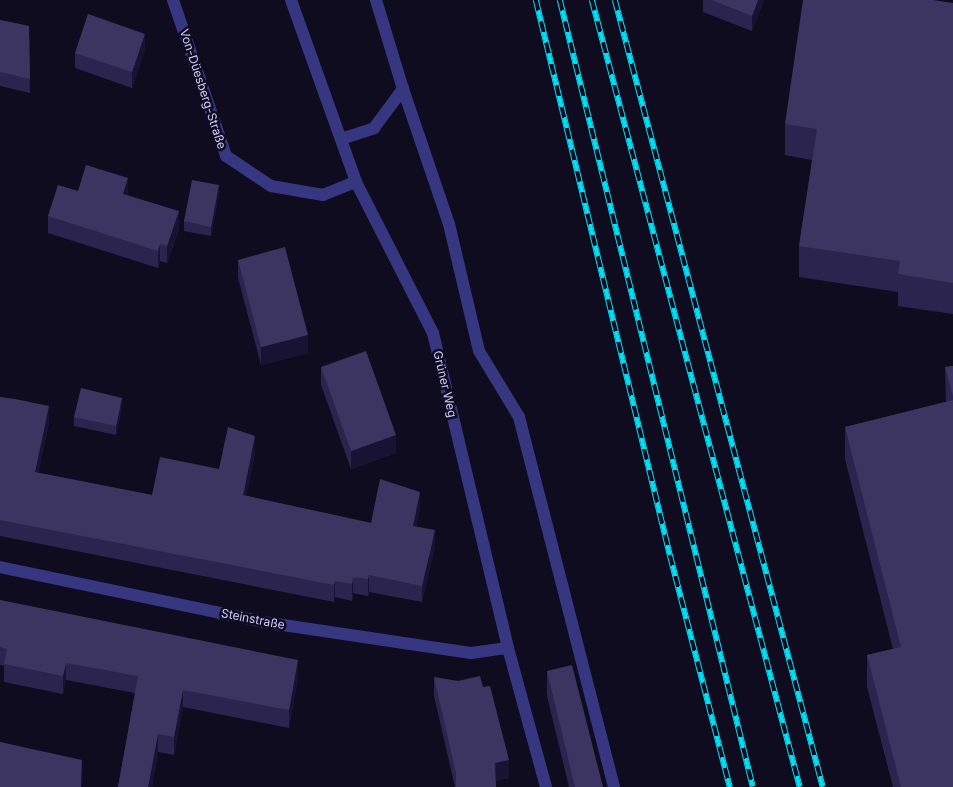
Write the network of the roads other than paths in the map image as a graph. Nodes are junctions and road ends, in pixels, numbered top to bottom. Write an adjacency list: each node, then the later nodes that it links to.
1 (174, 0): 6 (street, Von-Düesberg-Straße)
2 (291, 0): 5 (street, Grüner Weg)
3 (376, 0): 4 (street)
4 (402, 89): 5 (street); 10 (street)
5 (341, 140): 6 (street, Grüner Weg)
6 (356, 182): 8 (street, Grüner Weg)
7 (0, 567): 8 (street, Steinstraße)
8 (508, 648): 9 (street, Grüner Weg)
9 (546, 787)
10 (614, 787)

